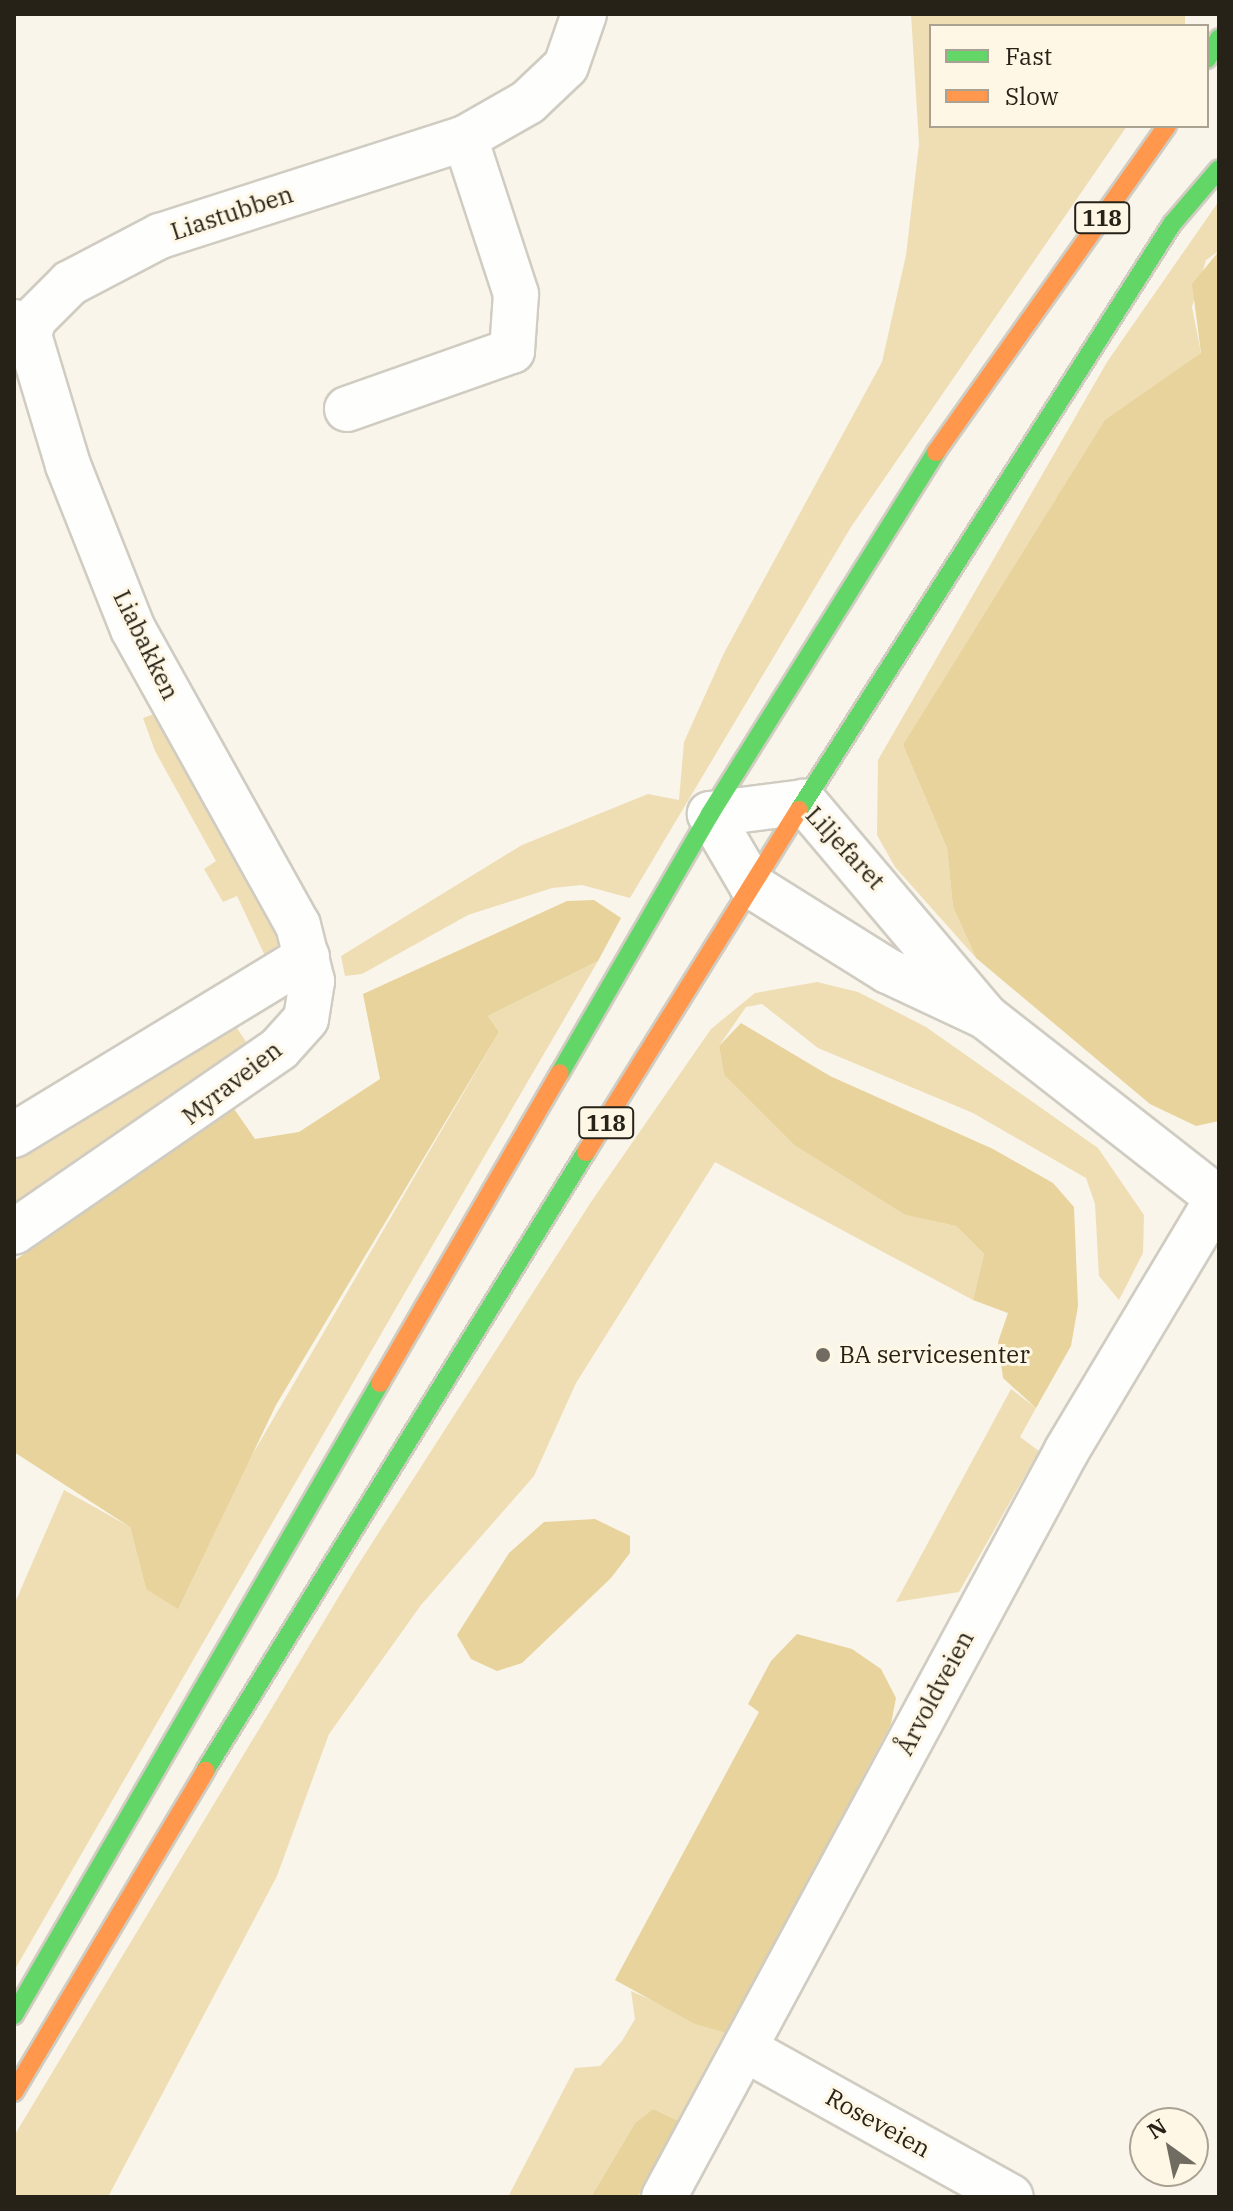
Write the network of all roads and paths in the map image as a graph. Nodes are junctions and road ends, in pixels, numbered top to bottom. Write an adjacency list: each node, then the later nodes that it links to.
1 (584, 14): 5 (street, Liastubben)
2 (1219, 38): 3 (main road)
3 (1209, 56)
4 (1166, 128): 10 (main road, 118)
5 (465, 138): 7 (street, Liastubben); 8 (street)
6 (1219, 169): 9 (main road, 118)
7 (22, 328): 12 (street, Liabakken)
8 (347, 409)
9 (804, 802): 10 (street, Liljefaret); 11 (main road, 118); 13 (street, Liljefaret)
10 (710, 814): 11 (street, Liljefaret); 17 (main road, 118)
11 (752, 886): 13 (street, Liljefaret); 19 (main road, 118)
12 (307, 957): 14 (street); 16 (street, Myraveien)
13 (986, 1017): 15 (street, Liljefaret)
14 (14, 1135)
15 (1219, 1198): 18 (street, Årvoldveien)
16 (14, 1232)
17 (14, 2015)
18 (745, 2049): 20 (street, Årvoldveien); 21 (street, Roseveien)
19 (14, 2092)
20 (664, 2197)
21 (1011, 2197)

